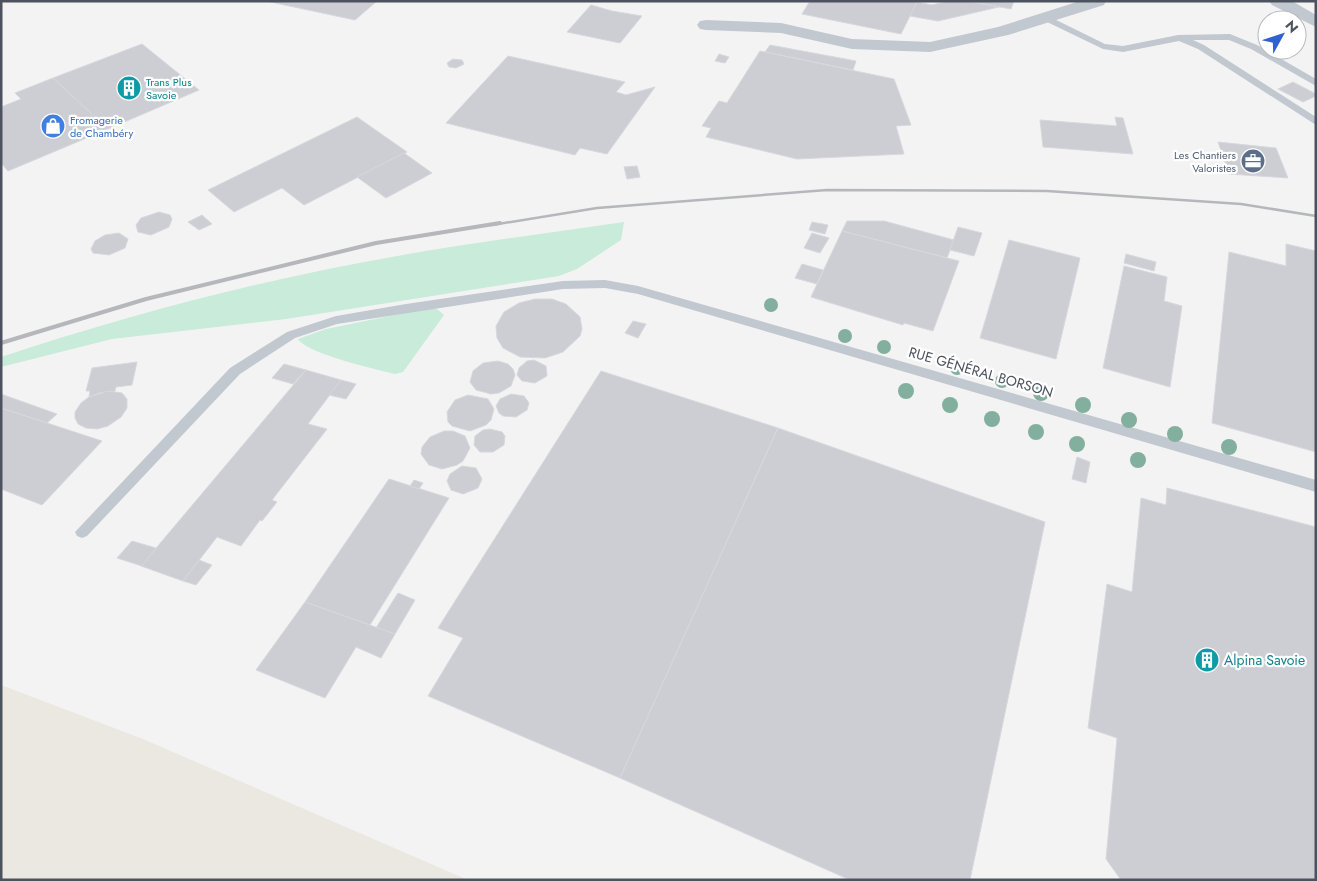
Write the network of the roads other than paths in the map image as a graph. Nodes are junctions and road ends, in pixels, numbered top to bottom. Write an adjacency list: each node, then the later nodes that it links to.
1 (1098, 1): 3 (street)
2 (1278, 1): 4 (street)
3 (1046, 18): 5 (street); 6 (lane)
4 (1316, 22)
5 (706, 25)
6 (1178, 38): 7 (lane); 8 (lane)
7 (1316, 84)
8 (1316, 122)
9 (1316, 486): 10 (lane, RUE GÉNÉRAL BORSON)
10 (82, 532)

